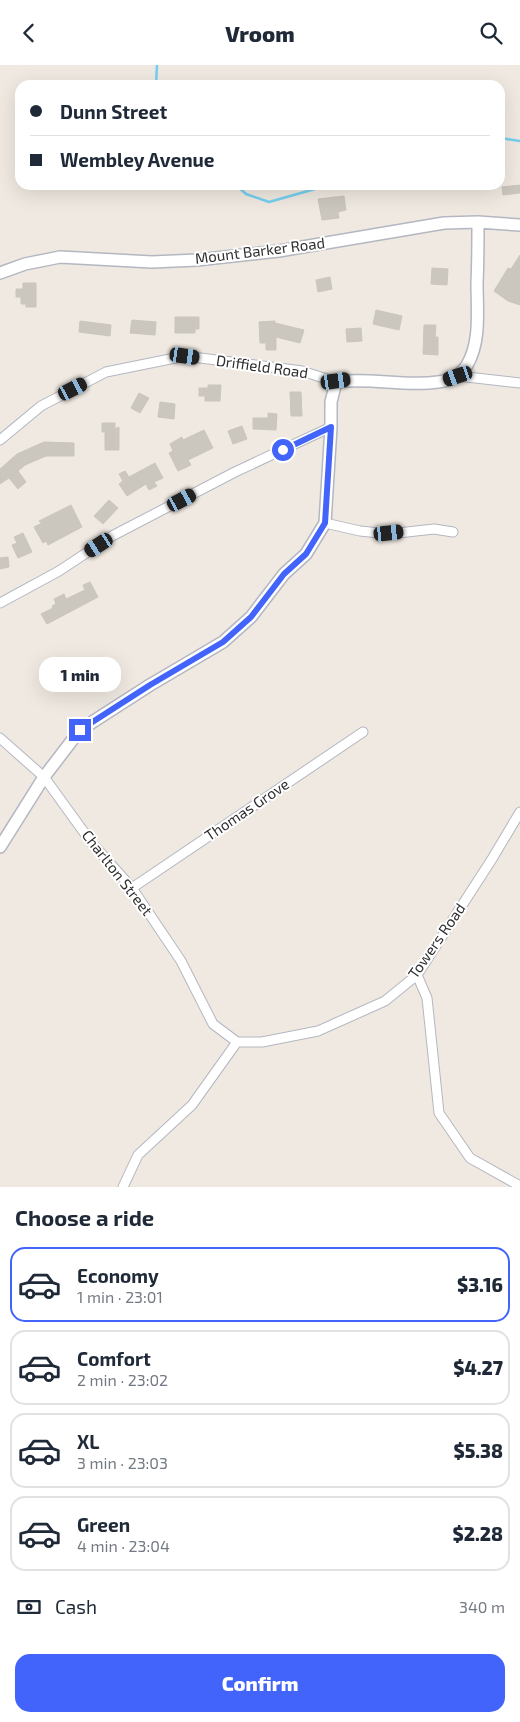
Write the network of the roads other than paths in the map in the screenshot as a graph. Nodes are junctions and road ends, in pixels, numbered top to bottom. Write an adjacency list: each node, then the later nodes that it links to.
1 (478, 222): 2 (street, Mount Barker Road); 3 (street, Mount Barker Road); 4 (street)
2 (520, 225)
3 (0, 273)
4 (458, 376): 5 (street); 6 (street)
5 (336, 381): 7 (street); 8 (street, Driffield Road)
6 (520, 383)
7 (331, 427): 9 (street); 11 (street)
8 (0, 440)
9 (325, 523): 10 (street); 14 (street)
10 (453, 532)
11 (0, 603)
12 (363, 731): 17 (street, Thomas Grove)
13 (0, 738): 14 (street, Charlton Street)
14 (44, 777): 16 (street); 17 (street, Charlton Street)
15 (520, 813): 18 (street, Towers Road)
16 (0, 847)
17 (132, 888): 19 (street, Charlton Street)
18 (417, 975): 19 (street, Towers Road); 20 (street)
19 (237, 1042): 21 (street)
20 (520, 1186)
21 (123, 1187)

